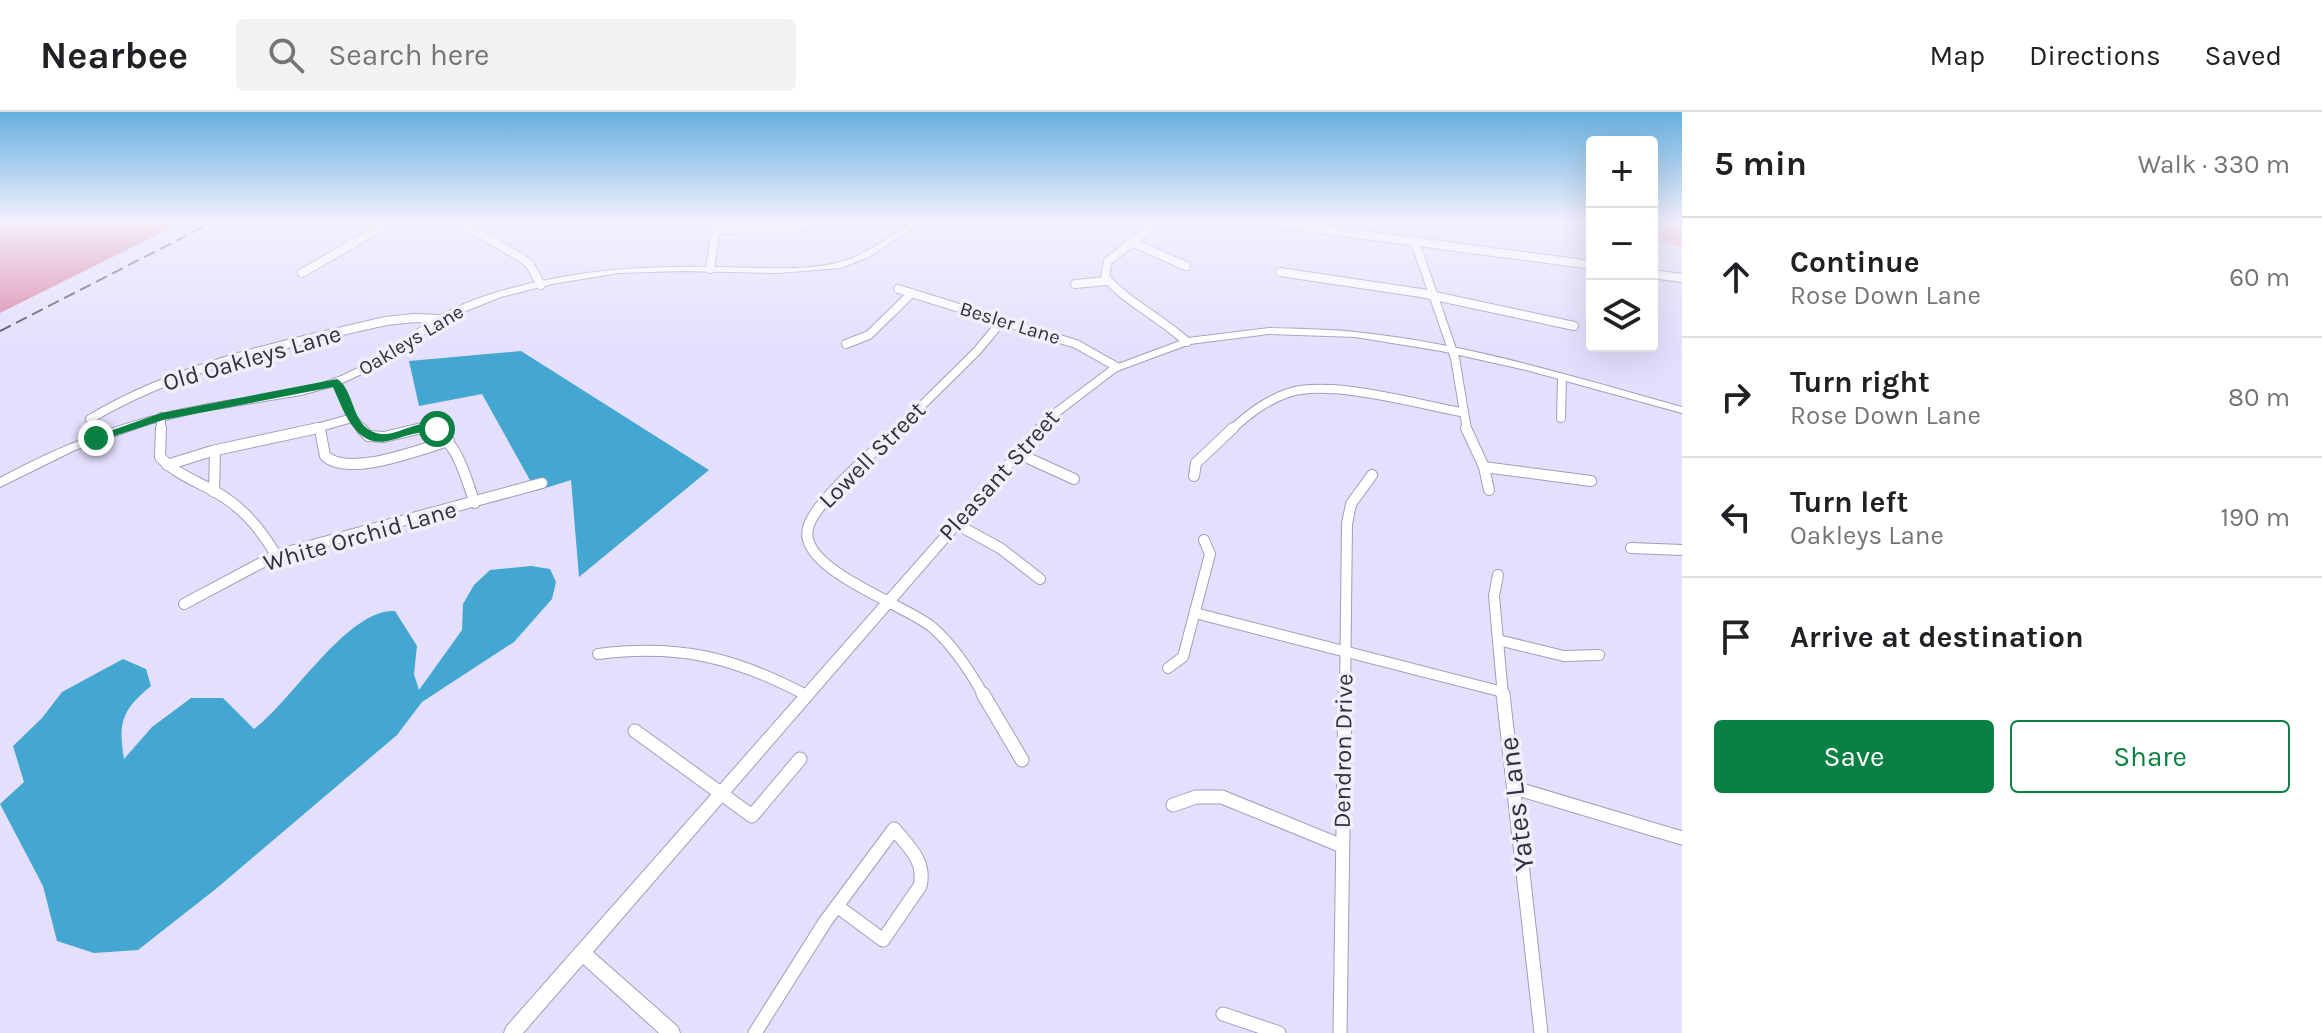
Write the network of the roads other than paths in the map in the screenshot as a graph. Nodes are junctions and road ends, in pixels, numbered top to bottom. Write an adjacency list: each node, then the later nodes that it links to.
1 (318, 264): 11 (street)
2 (528, 264): 16 (street)
3 (711, 264): 9 (street)
4 (844, 264): 9 (street, Oakleys Lane)
5 (1107, 264): 14 (street)
6 (1181, 264): 8 (street)
7 (1422, 264): 19 (street)
8 (1186, 266)
9 (710, 269): 16 (street, Oakleys Lane)
10 (1280, 272): 19 (street)
11 (302, 273)
12 (1658, 275): 13 (street)
13 (1682, 278)
14 (1107, 281): 15 (street); 23 (street)
15 (1075, 284)
16 (541, 285): 20 (street, Oakleys Lane)
17 (898, 289): 18 (street, Besler Lane)
18 (912, 293): 21 (street, Besler Lane); 24 (street)
19 (1431, 295): 22 (street); 25 (street)
20 (441, 319): 28 (street, Oakleys Lane); 35 (street, Old Oakleys Lane)
21 (1002, 321): 26 (street, Besler Lane); 57 (street, Lowell Street)
22 (1574, 326)
23 (1187, 342): 25 (street, Pleasant Street); 26 (street, Pleasant Street)
24 (846, 344)
25 (1452, 350): 27 (street, Pleasant Street); 30 (street)
26 (1117, 367): 38 (street, Pleasant Street)
27 (1562, 378): 29 (street, Pleasant Street); 33 (street)
28 (337, 382): 31 (street, Oakleys Lane); 32 (street)
29 (1682, 410)
30 (1461, 412): 40 (street); 42 (street)
31 (161, 417): 35 (street, Oakleys Lane); 39 (street)
32 (352, 418): 34 (street); 36 (street)
33 (1561, 418)
34 (320, 429): 36 (street); 37 (street)
35 (96, 438): 45 (street, Oakleys Lane)
36 (449, 441): 49 (street)
37 (215, 451): 39 (street); 48 (street)
38 (1017, 453): 43 (street); 50 (street, Pleasant Street)
39 (167, 465): 48 (street)
40 (1484, 467): 44 (street); 47 (street)
41 (1372, 475): 61 (street, Dendron Drive)
42 (1194, 476)
43 (1074, 479)
44 (1591, 481)
45 (0, 483)
46 (542, 483): 49 (street, White Orchid Lane)
47 (1489, 490)
48 (214, 492): 54 (street)
49 (475, 503): 54 (street, White Orchid Lane)
50 (956, 524): 56 (street); 57 (street, Pleasant Street)
51 (1204, 540): 59 (street)
52 (1631, 548): 53 (street)
53 (1682, 550)
54 (276, 555): 58 (street, White Orchid Lane)
55 (1498, 575): 60 (street, Yates Lane)
56 (1040, 579)
57 (889, 600): 66 (street, Pleasant Street); 69 (street, Lowell Street)
58 (184, 604)
59 (1195, 613): 61 (street); 64 (street)
60 (1498, 640): 63 (street); 65 (street, Yates Lane)
61 (1345, 653): 65 (street); 74 (street, Dendron Drive)
62 (598, 654): 66 (street)
63 (1599, 655)
64 (1168, 668)
65 (1503, 692): 70 (street, Yates Lane)
66 (806, 695): 71 (street, Pleasant Street)
67 (635, 731): 71 (street)
68 (800, 759): 71 (street)
69 (1022, 760)
70 (1515, 788): 73 (street); 83 (street, Yates Lane)
71 (721, 794): 76 (street, Pleasant Street)
72 (1173, 805): 74 (street)
73 (1682, 838)
74 (1342, 846): 82 (street, Dendron Drive)
75 (837, 906): 75 (street); 80 (street)
76 (582, 953): 78 (street, Pleasant Street); 79 (street)
77 (1223, 1014): 81 (street)
78 (512, 1033)
79 (672, 1033)
80 (755, 1033)
81 (1279, 1033)
82 (1340, 1033)
83 (1541, 1033)

